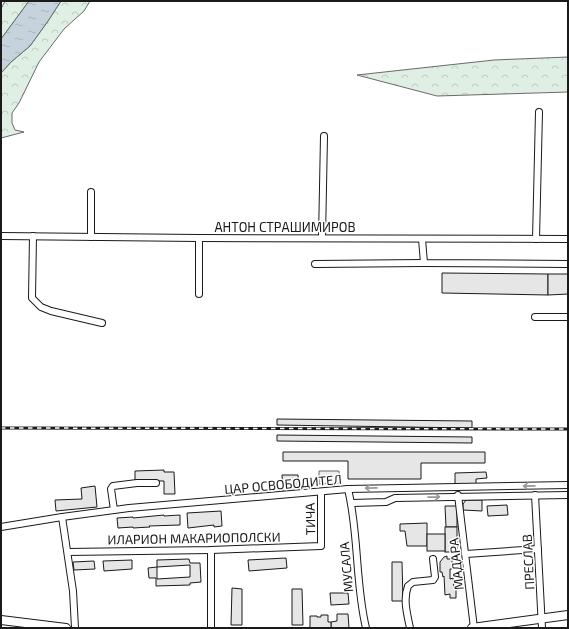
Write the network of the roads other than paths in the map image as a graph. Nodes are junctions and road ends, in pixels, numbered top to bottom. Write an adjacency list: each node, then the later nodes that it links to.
1 (539, 112): 11 (street)
2 (324, 136): 8 (street)
3 (90, 192): 6 (street)
4 (1, 236): 5 (street, АНТОН СТРАШИМИРОВ)
5 (33, 236): 6 (street, АНТОН СТРАШИМИРОВ); 18 (street)
6 (91, 237): 7 (street, АНТОН СТРАШИМИРОВ)
7 (199, 238): 8 (street, АНТОН СТРАШИМИРОВ); 15 (street)
8 (322, 238): 9 (street, АНТОН СТРАШИМИРОВ)
9 (422, 239): 11 (street, АНТОН СТРАШИМИРОВ); 12 (street)
10 (568, 239): 11 (street, АНТОН СТРАШИМИРОВ)
11 (536, 240)
12 (424, 263): 13 (street); 14 (street)
13 (315, 264)
14 (568, 264)
15 (199, 294)
16 (535, 317): 17 (street)
17 (568, 317)
18 (102, 323)
19 (156, 483): 30 (street)
20 (568, 485): 21 (street, ЦАР ОСВОБОДИТЕЛ, one-way to 21)
21 (457, 487): 22 (street, ЦАР ОСВОБОДИТЕЛ); 27 (street, МАДАРА)
22 (395, 488): 23 (street, ЦАР ОСВОБОДИТЕЛ, one-way to 23); 28 (street)
23 (348, 489): 24 (street, ЦАР ОСВОБОДИТЕЛ); 29 (street, МУСАЛА)
24 (321, 492): 30 (street, ЦАР ОСВОБОДИТЕЛ); 33 (street, ТИЧА)
25 (535, 495): 26 (street); 27 (street); 34 (street, ПРЕСЛАВ)
26 (568, 495)
27 (459, 497): 28 (street, one-way to 27); 37 (street, МАДАРА)
28 (395, 498): 29 (street)
29 (352, 503): 45 (street, МУСАЛА)
30 (114, 510): 31 (street, ЦАР ОСВОБОДИТЕЛ)
31 (62, 517): 32 (street, ЦАР ОСВОБОДИТЕЛ); 36 (street)
32 (1, 527)
33 (321, 546): 35 (street, ИЛАРИОН МАКАРИОПОЛСКИ)
34 (538, 549): 37 (street); 40 (street, ПРЕСЛАВ)
35 (211, 550): 36 (street, ИЛАРИОН МАКАРИОПОЛСКИ); 44 (street)
36 (68, 552): 43 (street)
37 (466, 554): 47 (street, МАДАРА)
38 (434, 559): 46 (street)
39 (568, 615): 40 (main road)
40 (542, 619): 47 (main road); 48 (street, ПРЕСЛАВ)
41 (1, 620): 42 (main road)
42 (66, 628)
43 (75, 628)
44 (211, 628)
45 (366, 628)
46 (410, 628)
47 (473, 628)
48 (542, 628)

